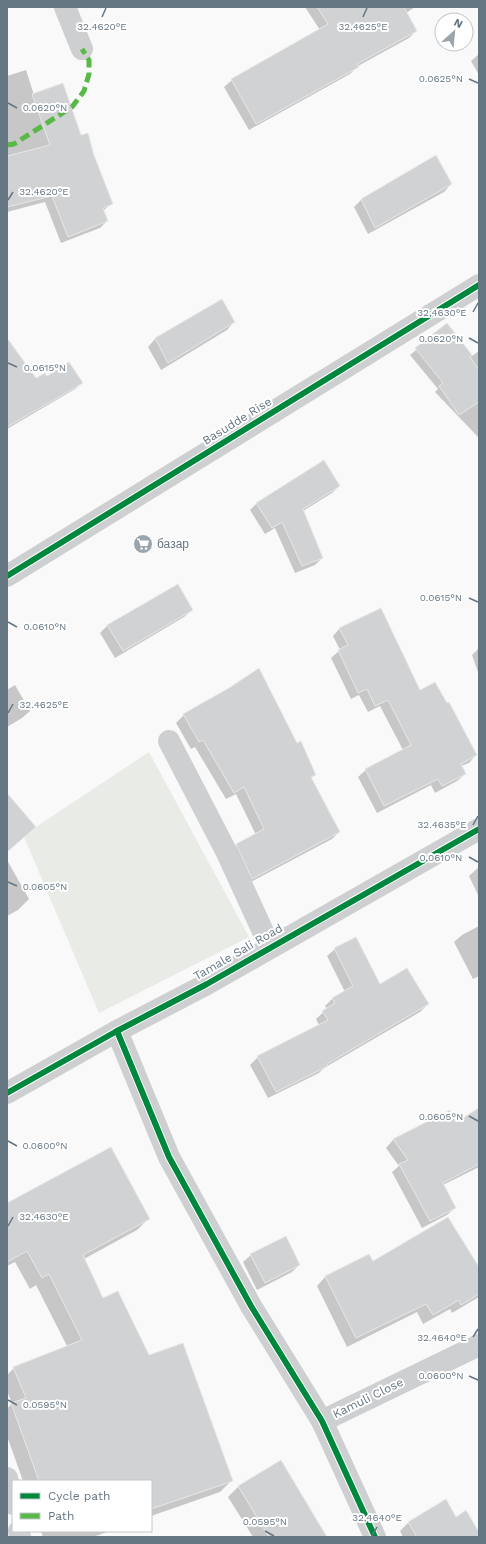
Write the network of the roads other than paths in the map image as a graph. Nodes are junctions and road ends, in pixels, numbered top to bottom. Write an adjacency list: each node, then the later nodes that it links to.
1 (65, 7): 2 (street)
2 (82, 49)
3 (479, 285): 4 (street, Basudde Rise)
4 (7, 576)
5 (169, 741): 7 (street)
6 (479, 829): 7 (street, Tamale Sali Road)
7 (270, 947): 8 (street, Tamale Sali Road)
8 (117, 1031): 9 (street, Tamale Sali Road); 11 (street)
9 (7, 1093)
10 (479, 1345): 11 (street, Kamuli Close)
11 (322, 1421): 14 (street)
12 (7, 1478): 13 (street)
13 (12, 1500)
14 (375, 1537)

